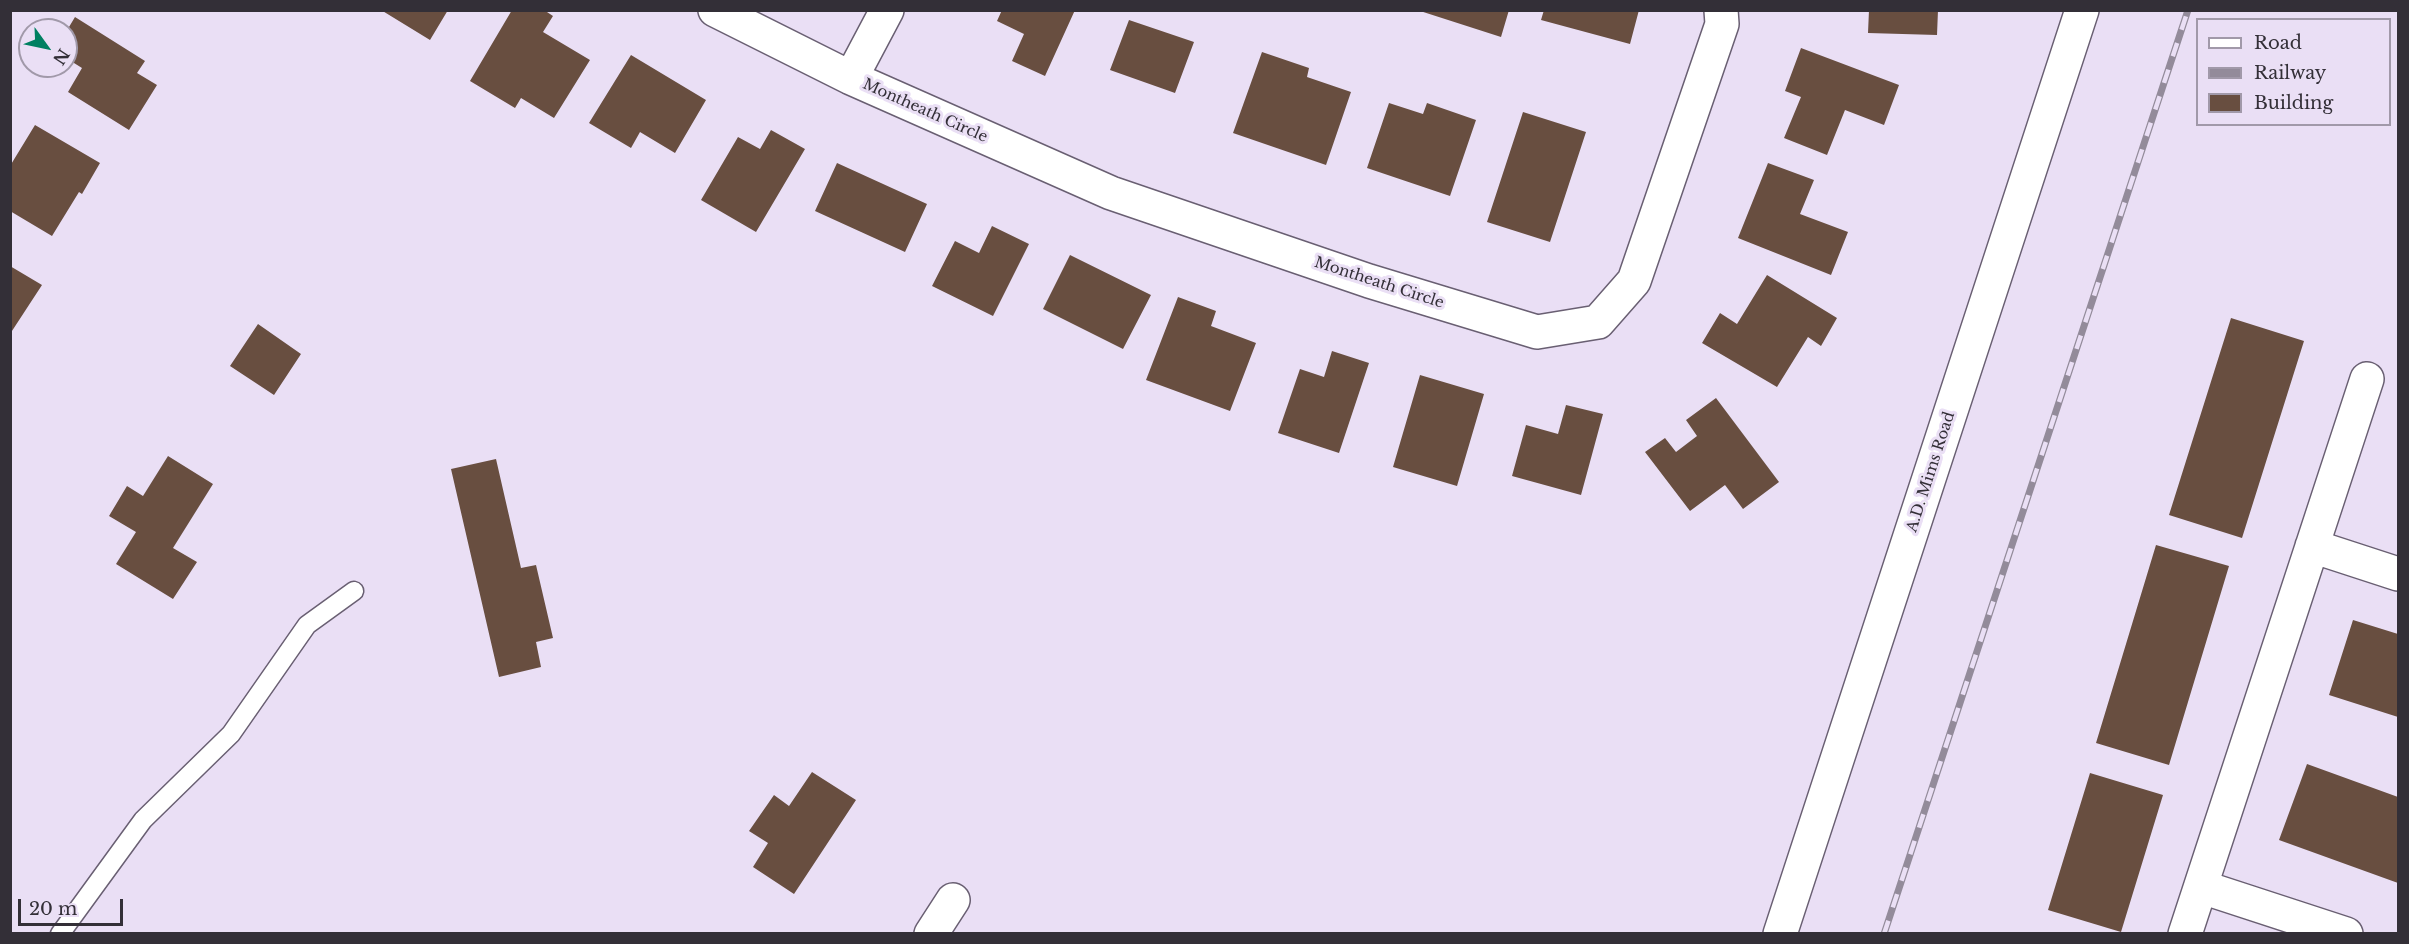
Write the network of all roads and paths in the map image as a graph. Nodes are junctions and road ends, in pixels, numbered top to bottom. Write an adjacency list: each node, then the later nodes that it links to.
1 (716, 10): 5 (street, Montheath Circle)
2 (887, 10): 5 (street, Montheath Circle)
3 (1721, 10): 5 (street, Montheath Circle)
4 (2082, 10): 14 (street, A.D. Mims Road)
5 (851, 78)
6 (2367, 379): 7 (street)
7 (2312, 546): 8 (street); 10 (street)
8 (2398, 574)
9 (354, 591): 12 (lane)
10 (2202, 886): 15 (street); 16 (street)
11 (953, 900): 13 (street)
12 (60, 933)
13 (931, 933)
14 (1780, 933)
15 (2185, 933)
16 (2346, 933)

